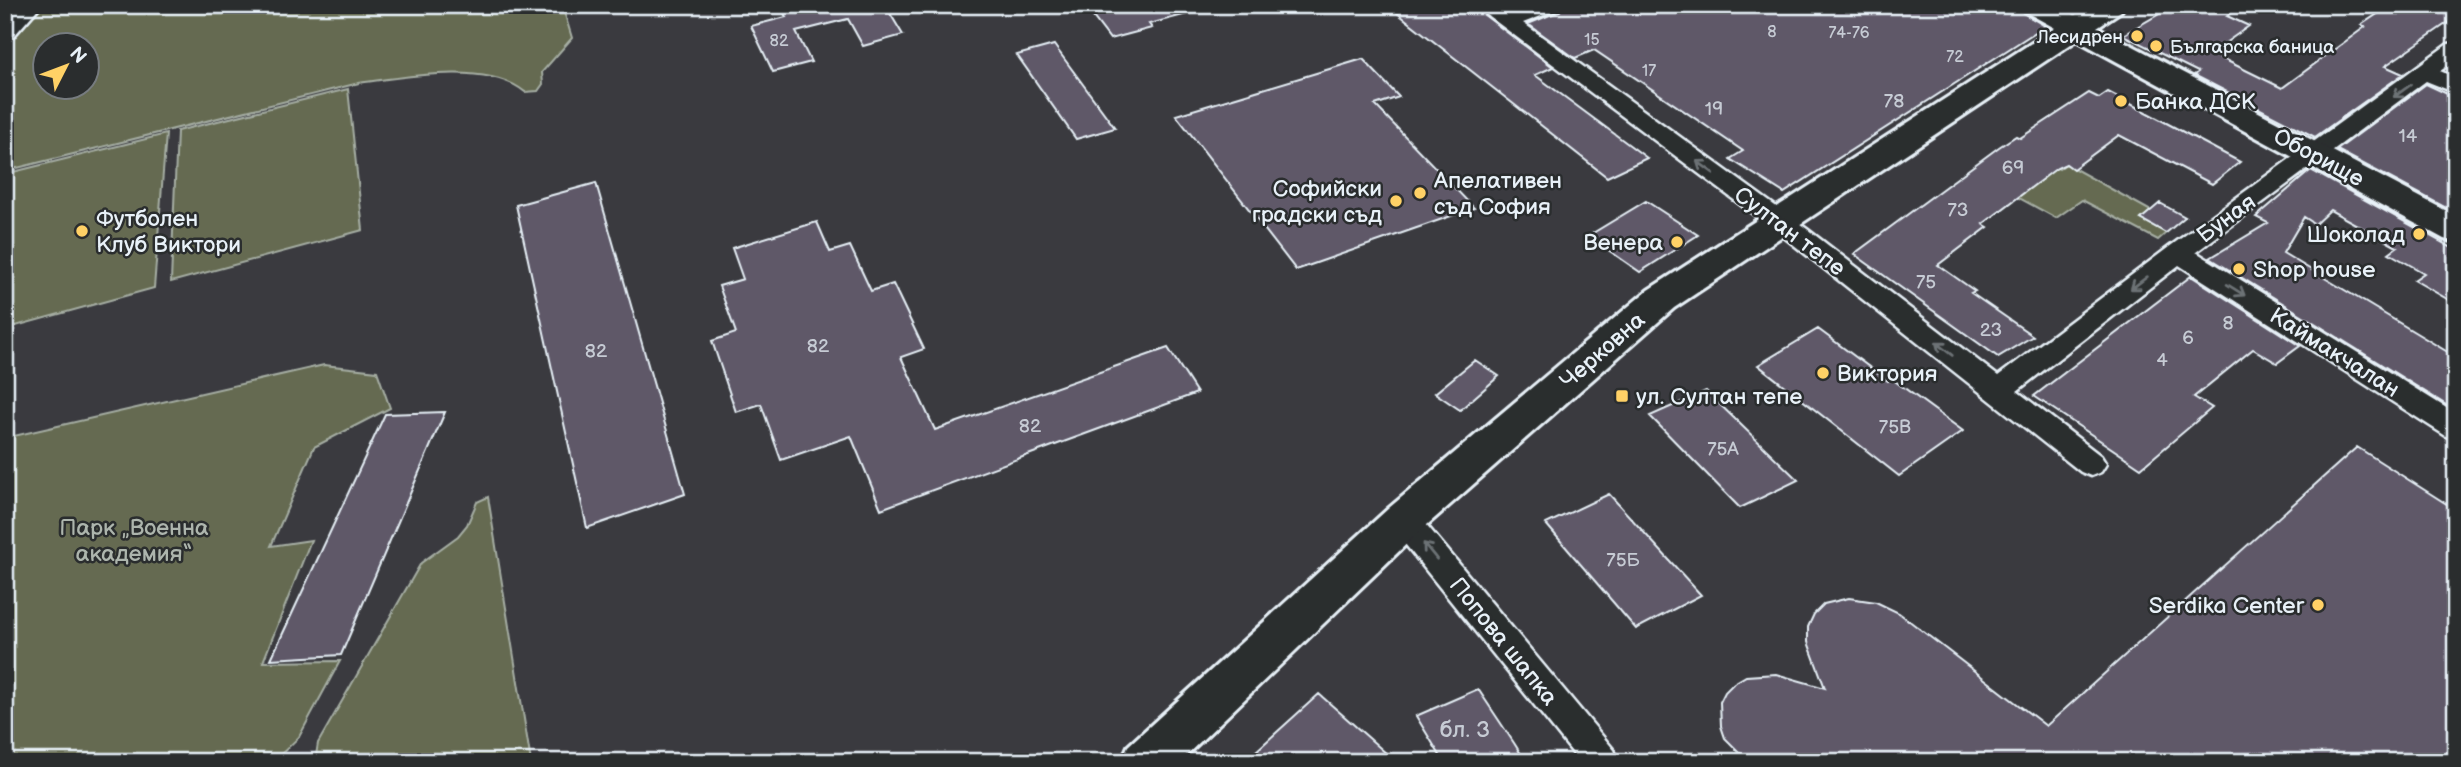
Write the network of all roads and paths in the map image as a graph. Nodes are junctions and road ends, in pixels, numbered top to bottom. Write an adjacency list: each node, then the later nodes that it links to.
1 (31, 5): 8 (street)
2 (1485, 5): 6 (street, Султан тепе)
3 (1552, 5): 6 (street)
4 (2034, 5): 7 (street, Оборище)
5 (2111, 5): 7 (street, Черковна)
6 (1507, 22): 13 (street, Султан тепе, one-way to 6)
7 (2077, 28): 12 (street, Оборище); 13 (street, Черковна)
8 (5, 32)
9 (2456, 49): 10 (street, Буная)
10 (2426, 73): 11 (street); 12 (street, Буная, one-way to 12)
11 (2456, 86)
12 (2314, 155): 14 (street, Оборище); 15 (street, Буная)
13 (1780, 222): 16 (street, Султан тепе, one-way to 13); 19 (street, Черковна)
14 (2456, 231)
15 (2178, 253): 16 (street, Буная, one-way to 16); 17 (street, Каймакчалан, one-way to 17)
16 (1998, 391): 18 (street, Султан тепе)
17 (2456, 428)
18 (2091, 464)
19 (1404, 520): 20 (street, Попова шапка, one-way to 19); 21 (street, Черковна)
20 (1592, 749)
21 (1162, 755)

